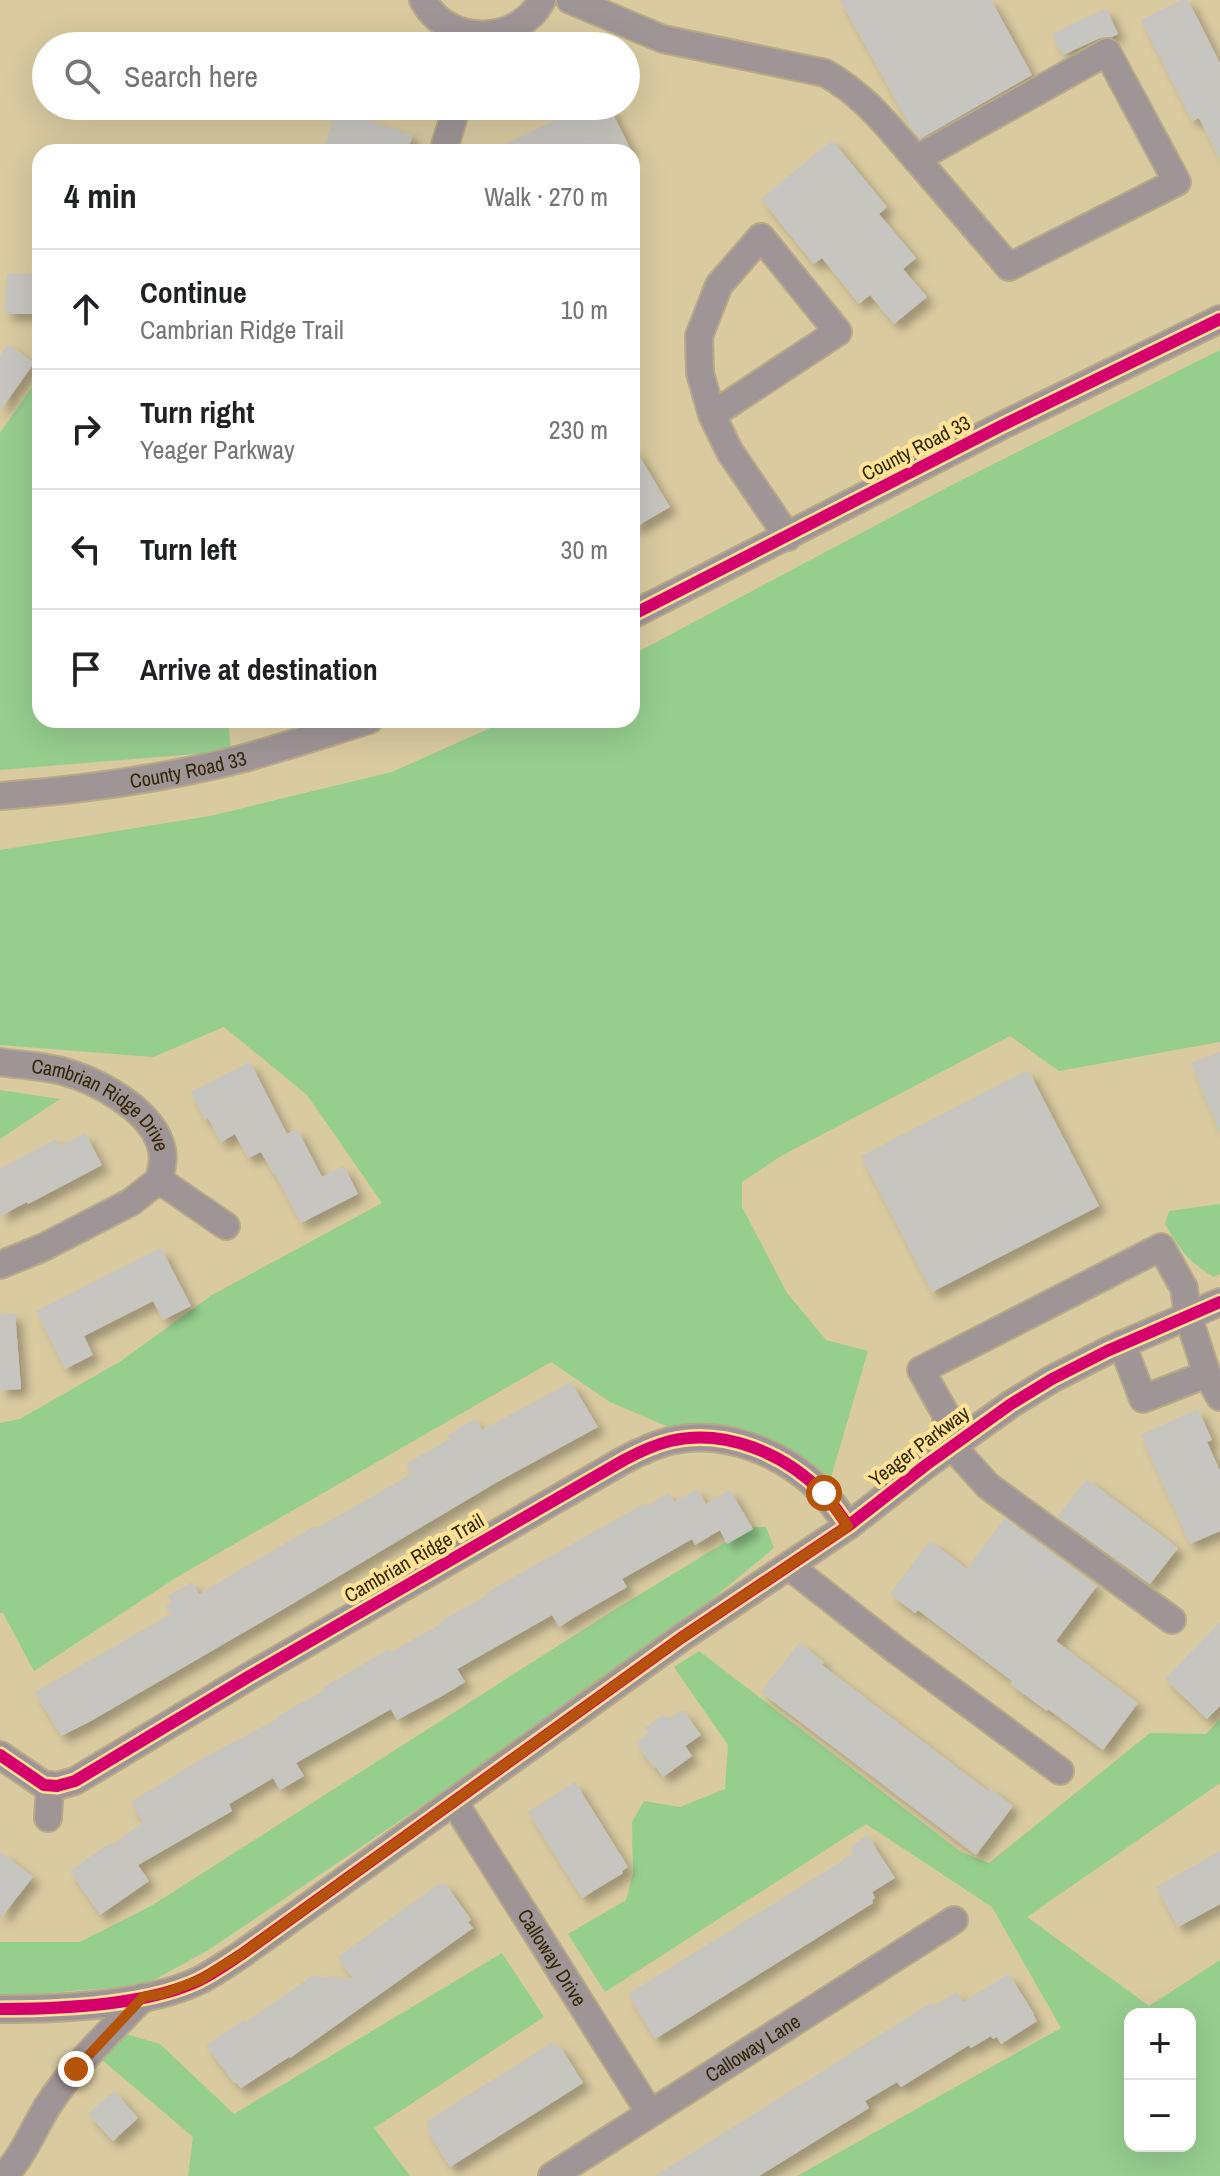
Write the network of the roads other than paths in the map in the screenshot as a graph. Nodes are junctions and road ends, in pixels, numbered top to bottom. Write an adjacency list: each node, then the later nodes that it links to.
1 (423, 0): 4 (street)
2 (542, 0): 5 (street)
3 (570, 0): 8 (street)
4 (461, 32)
5 (502, 32)
6 (453, 120): 7 (street)
7 (445, 144)
8 (916, 159): 8 (street)
9 (1220, 319): 11 (street, County Road 33)
10 (712, 415): 10 (street); 11 (street)
11 (788, 537): 12 (street, County Road 33)
12 (640, 611)
13 (342, 728): 14 (street, County Road 33)
14 (0, 796)
15 (0, 1062): 16 (street, Cambrian Ridge Drive)
16 (159, 1180): 17 (street); 18 (street)
17 (226, 1226)
18 (0, 1265)
19 (1220, 1302): 20 (street, Yeager Parkway)
20 (1188, 1316): 21 (street, Yeager Parkway); 22 (street); 24 (street)
21 (1122, 1344): 22 (street); 24 (street, Yeager Parkway)
22 (1207, 1374): 23 (street)
23 (1220, 1397)
24 (952, 1446): 25 (street, Yeager Parkway); 27 (street)
25 (848, 1526): 26 (street, Yeager Parkway); 30 (street, Cambrian Ridge Trail)
26 (789, 1566): 29 (street); 31 (street, Yeager Parkway)
27 (1172, 1620)
28 (0, 1755): 30 (street)
29 (1060, 1771)
30 (50, 1785): 32 (street)
31 (454, 1802): 34 (street, Yeager Parkway); 36 (street, Calloway Drive)
32 (48, 1818)
33 (954, 1920): 36 (street, Calloway Lane)
34 (143, 1997): 35 (street, Yeager Parkway); 37 (street)
35 (0, 2009)
36 (650, 2113): 38 (street, Calloway Lane)
37 (4, 2176)
38 (552, 2176)

